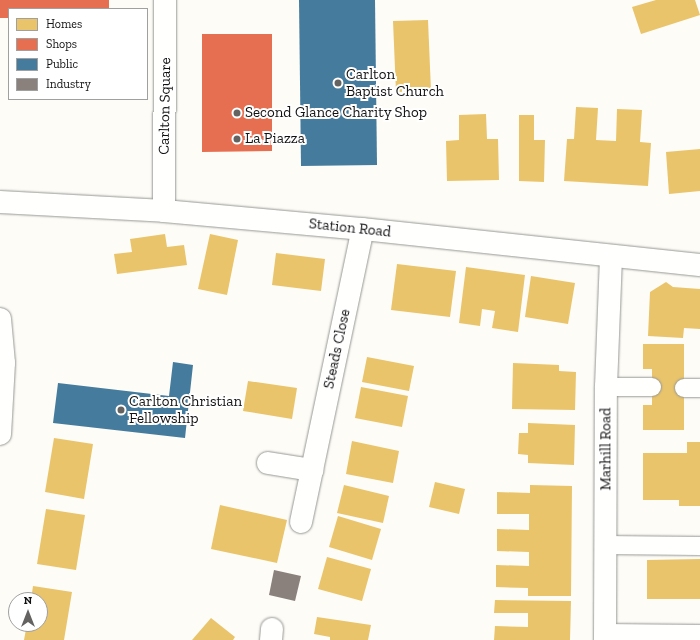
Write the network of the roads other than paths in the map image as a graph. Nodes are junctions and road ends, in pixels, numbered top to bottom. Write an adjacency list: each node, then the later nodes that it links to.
1 (165, 0): 3 (street, Carlton Square)
2 (0, 202): 3 (street, Station Road)
3 (164, 212): 4 (street, Station Road)
4 (363, 229): 5 (street, Station Road); 12 (street, Steads Close)
5 (611, 257): 6 (street, Station Road); 8 (street, Marhill Road)
6 (700, 265)
7 (0, 319): 10 (street)
8 (606, 387): 9 (lane); 14 (street, Marhill Road)
9 (652, 387)
10 (0, 434)
11 (268, 463): 12 (street)
12 (312, 470): 13 (street, Steads Close)
13 (300, 522)
14 (606, 545): 15 (lane); 17 (street, Marhill Road)
15 (700, 546)
16 (700, 636): 17 (street)
17 (605, 638)

